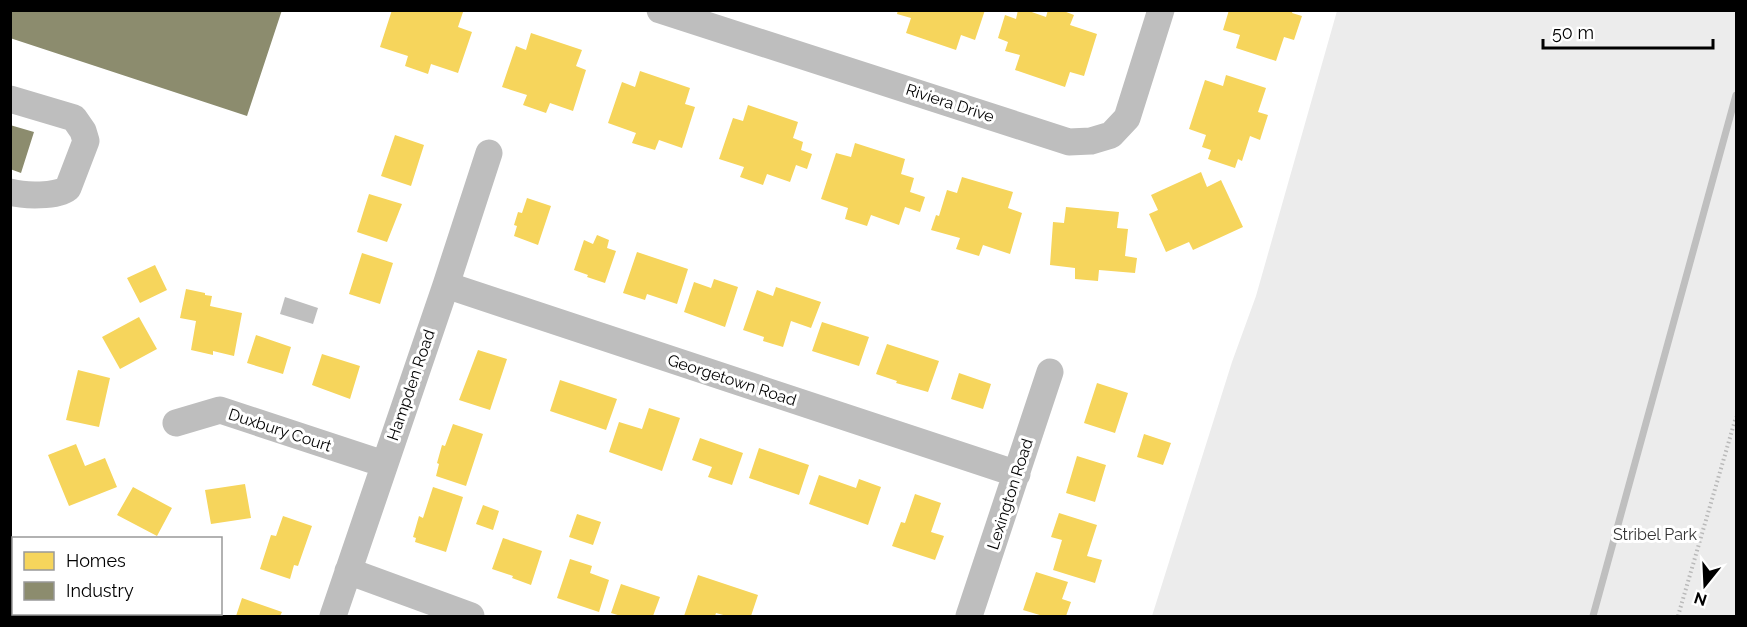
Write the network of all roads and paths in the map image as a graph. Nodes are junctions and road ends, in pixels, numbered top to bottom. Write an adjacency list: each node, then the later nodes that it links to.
1 (660, 10): 2 (street, Riviera Drive)
2 (1161, 10)
3 (10, 99): 5 (street)
4 (489, 153): 6 (street, Hampden Road)
5 (10, 192)
6 (446, 285): 10 (street, Hampden Road); 11 (street, Georgetown Road)
7 (1050, 372): 11 (street, Lexington Road)
8 (1737, 417): 16 (path)
9 (176, 423): 10 (street, Duxbury Court)
10 (384, 464): 12 (street, Hampden Road)
11 (1017, 474): 15 (street, Lexington Road)
12 (348, 571): 13 (street, Hampden Road); 14 (street)
13 (333, 616)
14 (471, 616)
15 (969, 616)
16 (1678, 616)

